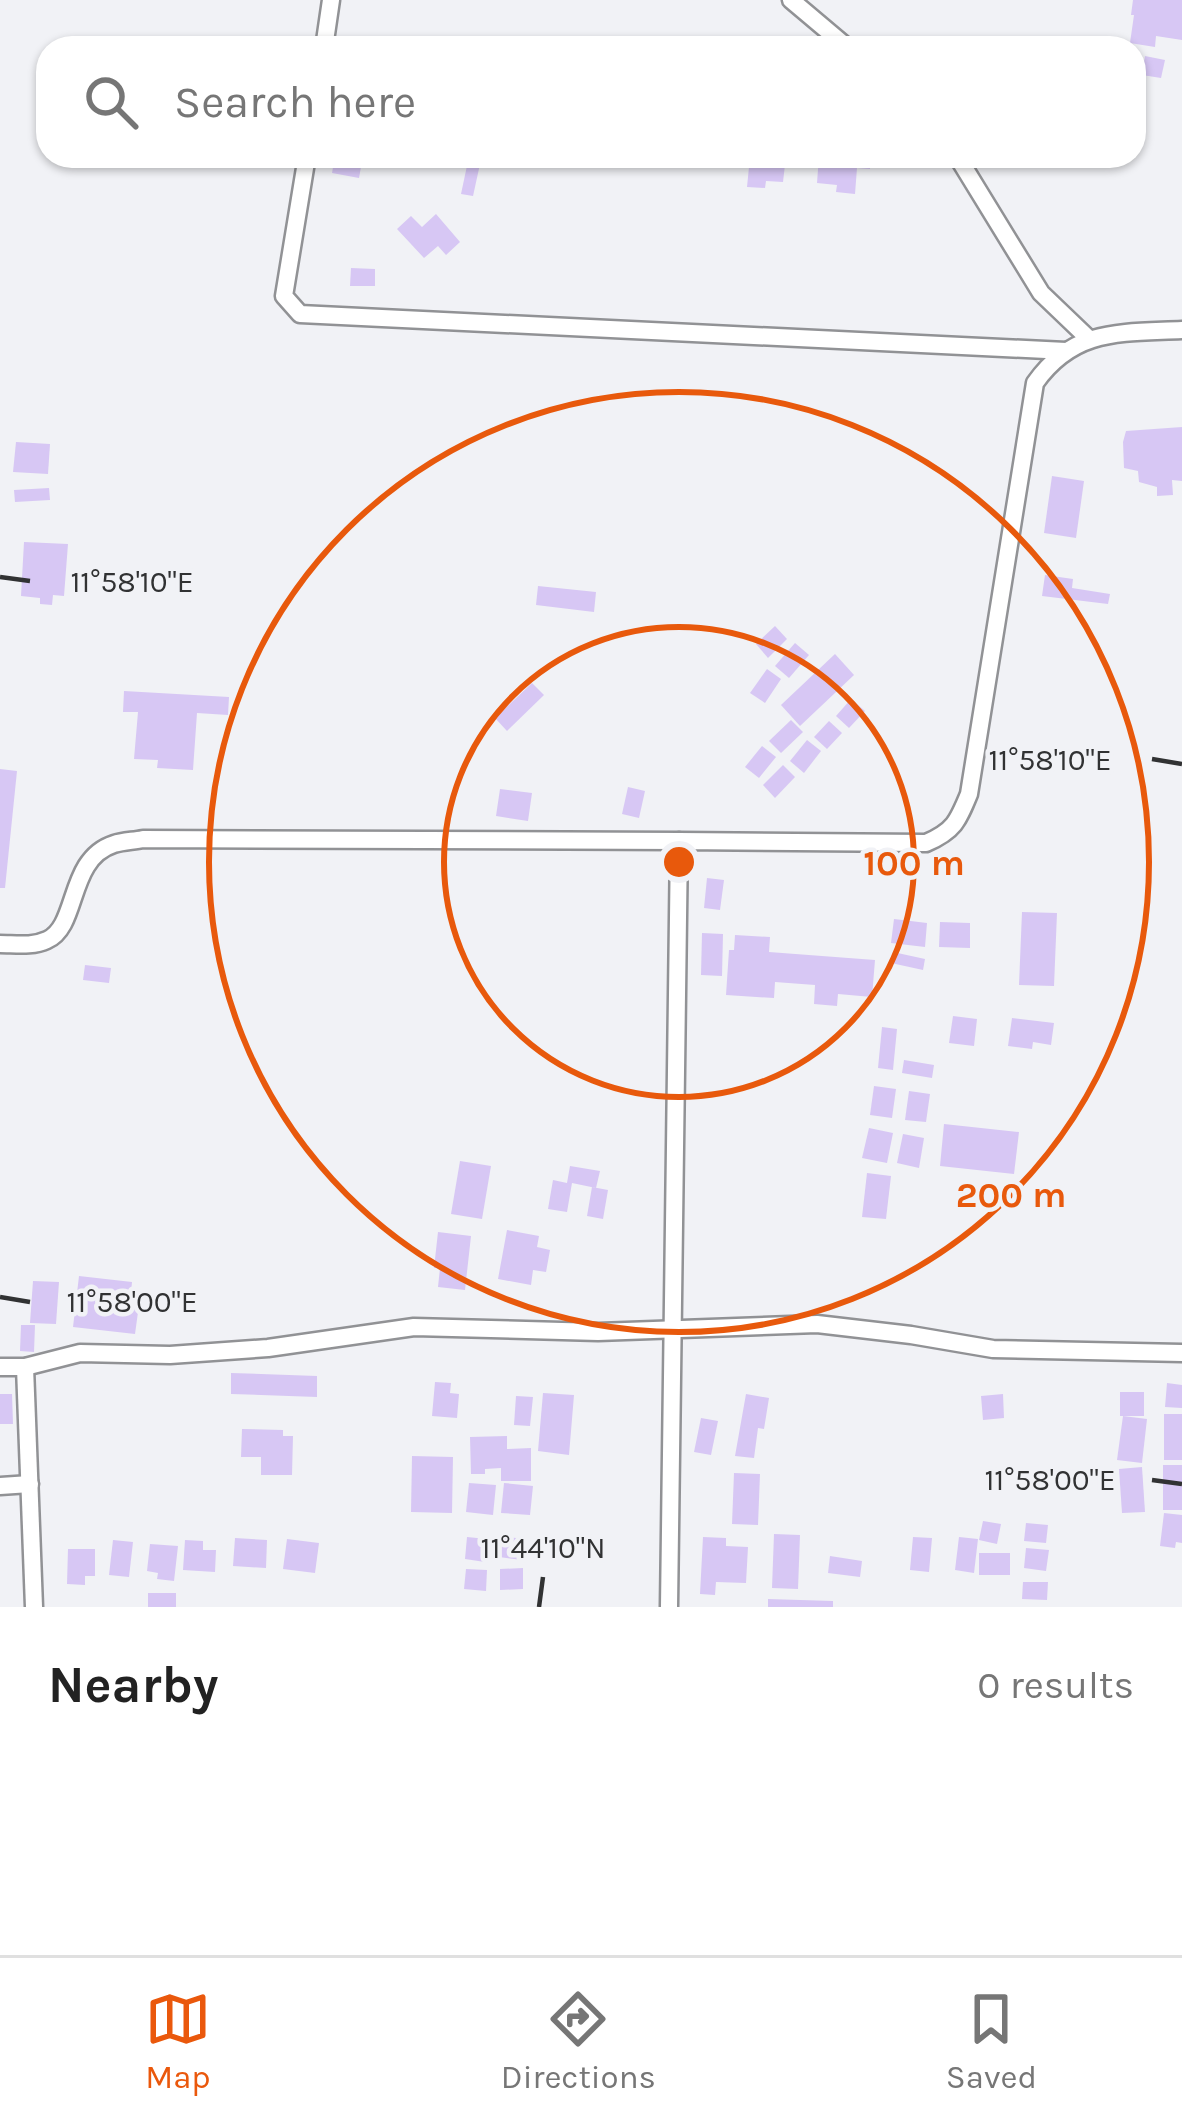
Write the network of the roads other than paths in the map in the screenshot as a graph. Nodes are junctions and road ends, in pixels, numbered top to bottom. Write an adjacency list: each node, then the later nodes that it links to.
1 (331, 0): 3 (street)
2 (791, 0): 4 (street)
3 (326, 36)
4 (834, 36)
5 (305, 168): 9 (street)
6 (964, 168): 8 (street)
7 (1182, 330): 8 (street)
8 (1088, 338): 9 (street)
9 (1066, 350): 10 (street)
10 (680, 841): 11 (street); 12 (street)
11 (0, 944)
12 (672, 1327): 13 (street); 14 (street); 19 (street)
13 (1182, 1353)
14 (25, 1366): 15 (street); 16 (street)
15 (0, 1367)
16 (30, 1484): 17 (street); 18 (street)
17 (0, 1486)
18 (34, 1607)
19 (669, 1607)

